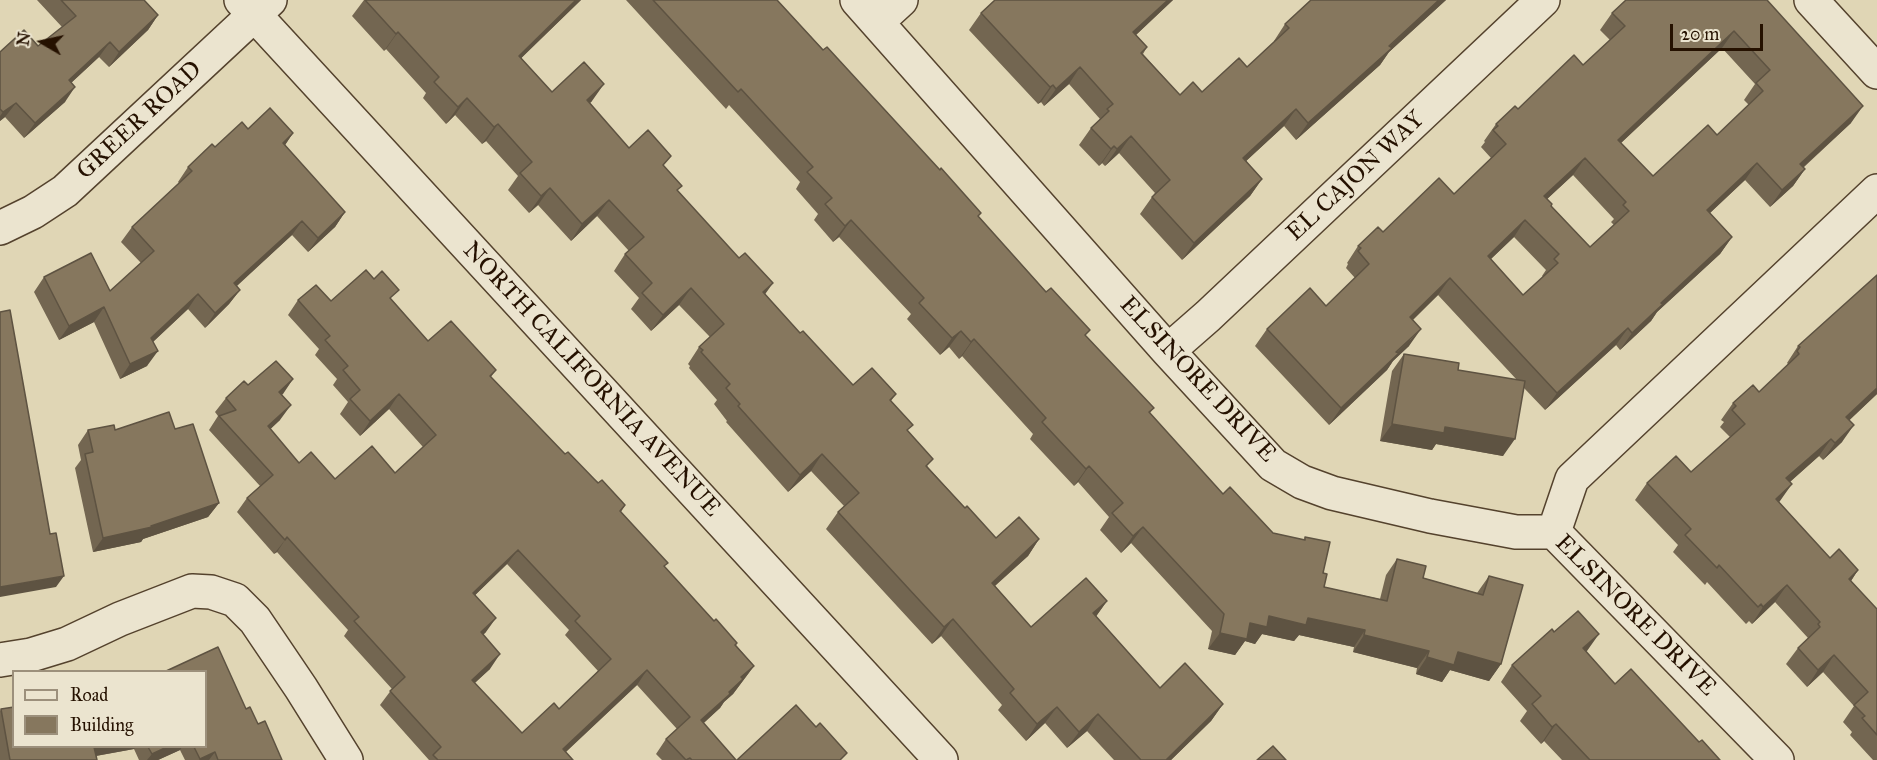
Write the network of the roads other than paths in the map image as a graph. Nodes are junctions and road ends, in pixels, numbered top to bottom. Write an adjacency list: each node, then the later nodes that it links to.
1 (1544, 0): 8 (street, EL CAJON WAY)
2 (1811, 0): 5 (street)
3 (256, 5): 7 (street, GREER ROAD); 12 (street, NORTH CALIFORNIA AVENUE)
4 (878, 7): 8 (street, ELSINORE DRIVE)
5 (1877, 72)
6 (1877, 191): 9 (street)
7 (0, 228)
8 (1168, 351): 9 (street, ELSINORE DRIVE)
9 (1554, 532): 13 (street, ELSINORE DRIVE)
10 (0, 660): 11 (street)
11 (346, 760)
12 (941, 760)
13 (1777, 760)

